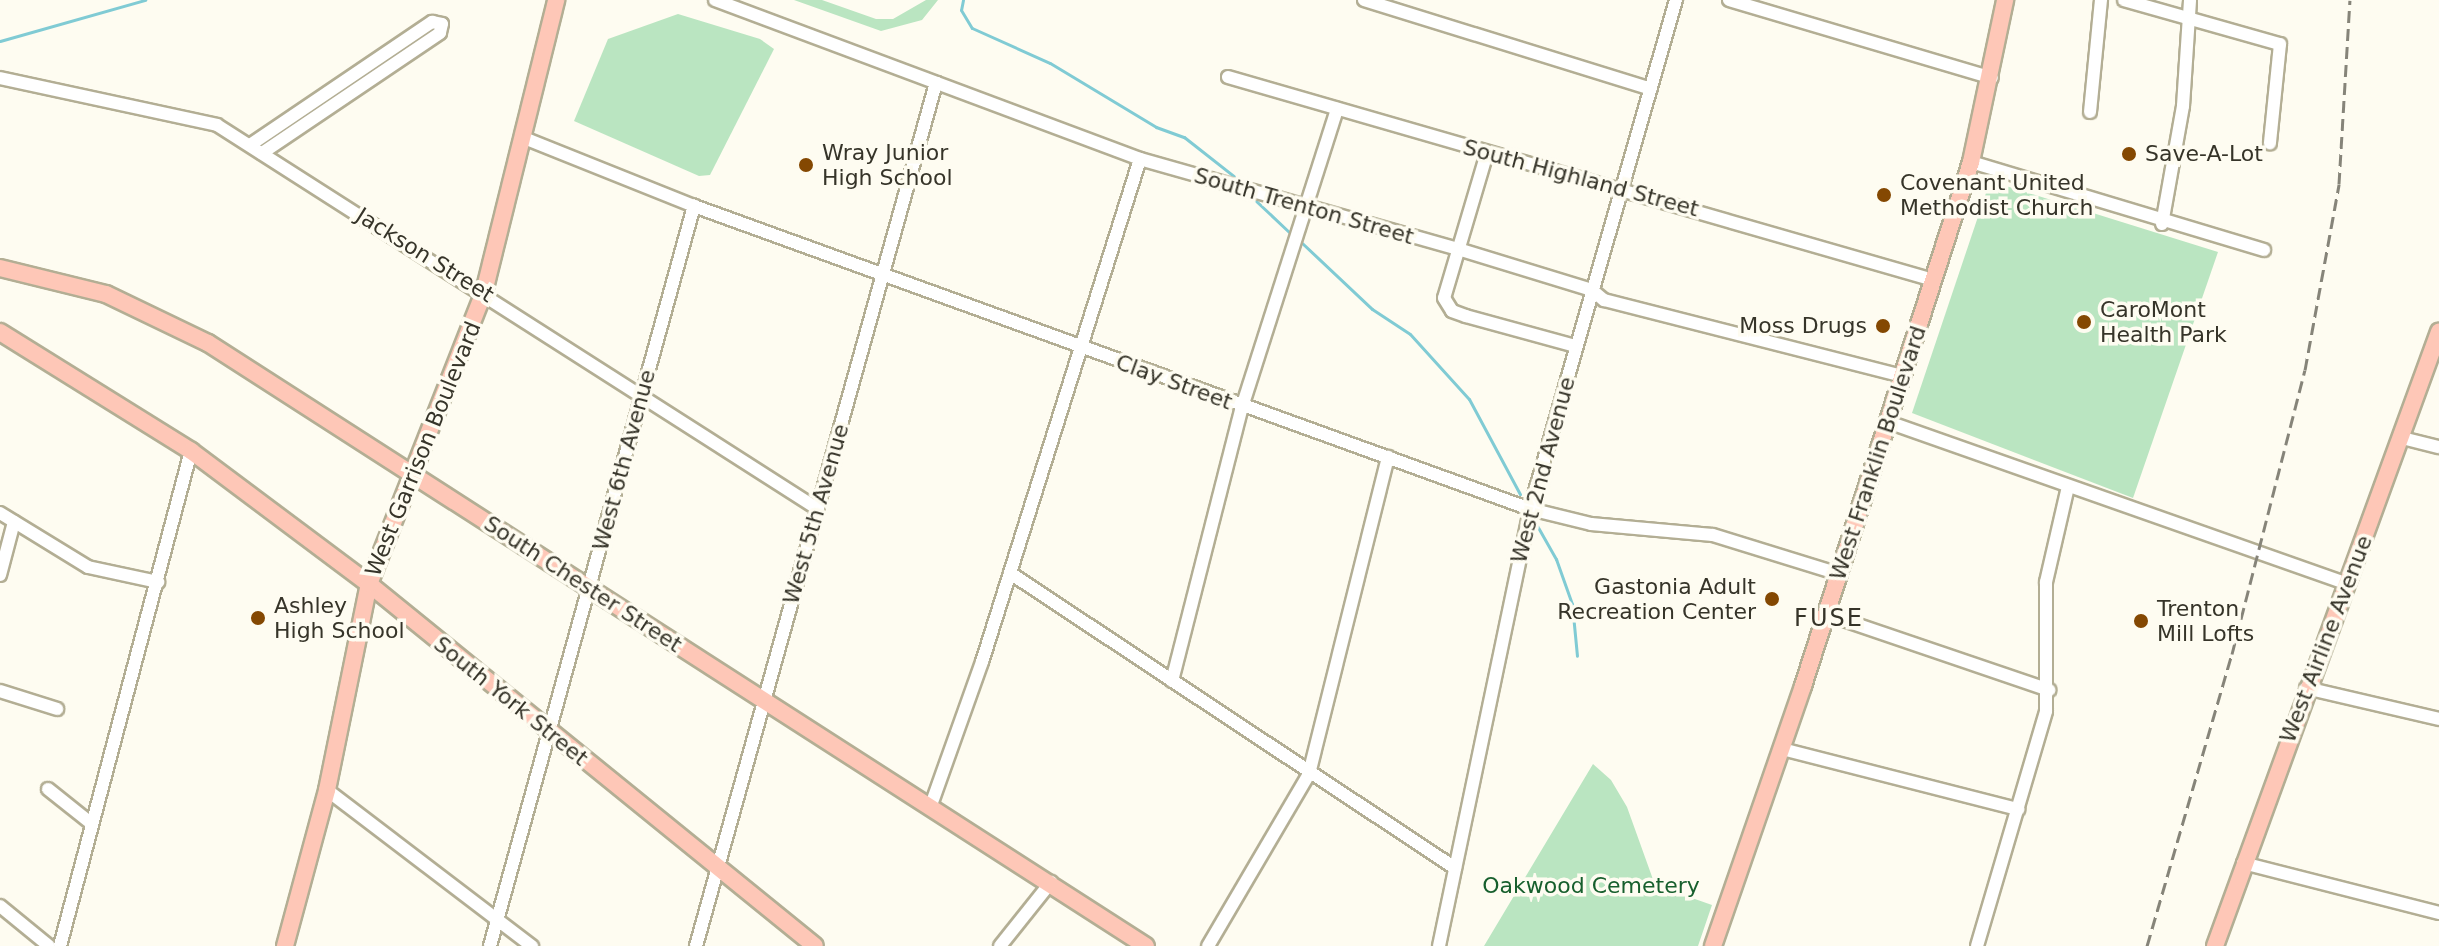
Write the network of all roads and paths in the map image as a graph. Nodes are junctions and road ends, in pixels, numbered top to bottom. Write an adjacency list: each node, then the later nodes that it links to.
1 (556, 0): 18 (main road, West Garrison Boulevard)
2 (715, 0): 14 (street, South Trenton Street)
3 (1364, 0): 15 (street)
4 (1676, 0): 15 (street, West 2nd Avenue)
5 (1729, 0): 13 (street)
6 (2005, 0): 13 (main road, West Franklin Boulevard)
7 (2101, 0): 17 (street)
8 (2124, 0): 10 (street)
9 (2190, 0): 10 (street)
10 (2189, 18): 19 (street); 28 (street)
11 (1228, 77): 16 (street, South Highland Street)
12 (0, 78): 20 (street, Jackson Street)
13 (1992, 78): 24 (main road, West Franklin Boulevard)
14 (936, 83): 23 (street, South Trenton Street); 32 (street, West 5th Avenue)
15 (1651, 89): 25 (street, West 2nd Avenue)
16 (1337, 109): 22 (street, South Highland Street); 27 (street)
17 (2090, 112)
18 (524, 138): 26 (street, Clay Street); 35 (main road, West Garrison Boulevard)
19 (2270, 143)
20 (250, 145): 21 (street, Jackson Street); 21 (street)
21 (262, 153): 35 (street, Jackson Street)
22 (1487, 153): 25 (street, South Highland Street); 29 (street)
23 (1140, 159): 27 (street, South Trenton Street); 39 (street)
24 (1971, 162): 28 (street); 33 (main road, West Franklin Boulevard)
25 (1623, 189): 33 (street, South Highland Street); 34 (street, West 2nd Avenue)
26 (694, 206): 32 (street, Clay Street); 41 (street, West 6th Avenue)
27 (1305, 207): 29 (street, South Trenton Street); 42 (street)
28 (2162, 224): 30 (street)
29 (1458, 249): 34 (street, South Trenton Street); 38 (street)
30 (2264, 250)
31 (0, 268): 48 (main road, South Chester Street)
32 (882, 276): 39 (street, Clay Street); 50 (street, West 5th Avenue)
33 (1933, 280): 40 (main road, West Franklin Boulevard)
34 (1592, 290): 38 (street, West 2nd Avenue); 40 (street, South Trenton Street)
35 (484, 292): 41 (street, Jackson Street); 48 (main road, West Garrison Boulevard)
36 (0, 332): 46 (main road, South York Street)
37 (2439, 332): 44 (main road, West Airline Avenue)
38 (1576, 346): 51 (street, West 2nd Avenue)
39 (1080, 347): 42 (street, Clay Street); 54 (street)
40 (1902, 376): 43 (main road, West Franklin Boulevard)
41 (642, 396): 50 (street, Jackson Street); 60 (street, West 6th Avenue)
42 (1242, 407): 47 (street, Clay Street); 62 (street)
43 (1888, 422): 49 (street); 55 (main road, West Franklin Boulevard)
44 (2402, 438): 45 (street); 58 (main road, West Airline Avenue)
45 (2439, 447)
46 (191, 451): 57 (street); 59 (main road, South York Street)
47 (1388, 457): 51 (street, Clay Street); 71 (street)
48 (412, 474): 59 (main road, West Garrison Boulevard); 60 (main road, South Chester Street)
49 (2068, 487): 58 (street); 64 (street)
50 (818, 509): 66 (street, West 5th Avenue)
51 (1530, 509): 55 (street, Clay Street); 79 (street, West 2nd Avenue)
52 (0, 513): 53 (street)
53 (14, 522): 56 (street); 57 (street)
54 (1010, 573): 62 (street); 74 (street)
55 (1839, 574): 61 (main road, West Franklin Boulevard)
56 (0, 575)
57 (158, 582): 76 (street)
58 (2346, 583): 63 (main road, West Airline Avenue)
59 (369, 584): 69 (main road, South York Street); 73 (main road, West Garrison Boulevard)
60 (589, 588): 66 (main road, South Chester Street); 69 (street, West 6th Avenue)
61 (1826, 614): 64 (street); 70 (main road, West Franklin Boulevard)
62 (1172, 681): 71 (street)
63 (2306, 688): 68 (street); 77 (main road, West Airline Avenue)
64 (2049, 690): 75 (street)
65 (0, 691): 67 (street)
66 (764, 701): 74 (main road, South Chester Street); 78 (street, West 5th Avenue)
67 (57, 709)
68 (2439, 719)
69 (549, 732): 78 (main road, South York Street); 83 (street, West 6th Avenue)
70 (1782, 749): 75 (street); 95 (main road, West Franklin Boulevard)
71 (1309, 774): 79 (street); 93 (street)
72 (48, 789): 76 (street)
73 (327, 790): 83 (street); 86 (main road, West Garrison Boulevard)
74 (931, 805): 80 (main road, South Chester Street)
75 (2018, 809): 96 (street)
76 (92, 824): 85 (street)
77 (2243, 863): 82 (street); 97 (main road, West Airline Avenue)
78 (718, 868): 89 (street, West 5th Avenue); 90 (main road, South York Street)
79 (1455, 868): 94 (street, West 2nd Avenue)
80 (1051, 882): 91 (street); 92 (main road, South Chester Street)
81 (0, 906): 84 (street)
82 (2439, 913)
83 (497, 919): 87 (street, West 6th Avenue); 88 (street)
84 (49, 946)
85 (60, 946)
86 (285, 946)
87 (490, 946)
88 (532, 946)
89 (696, 946)
90 (815, 946)
91 (1000, 946)
92 (1146, 946)
93 (1208, 946)
94 (1439, 946)
95 (1713, 946)
96 (1977, 946)
97 (2215, 946)

